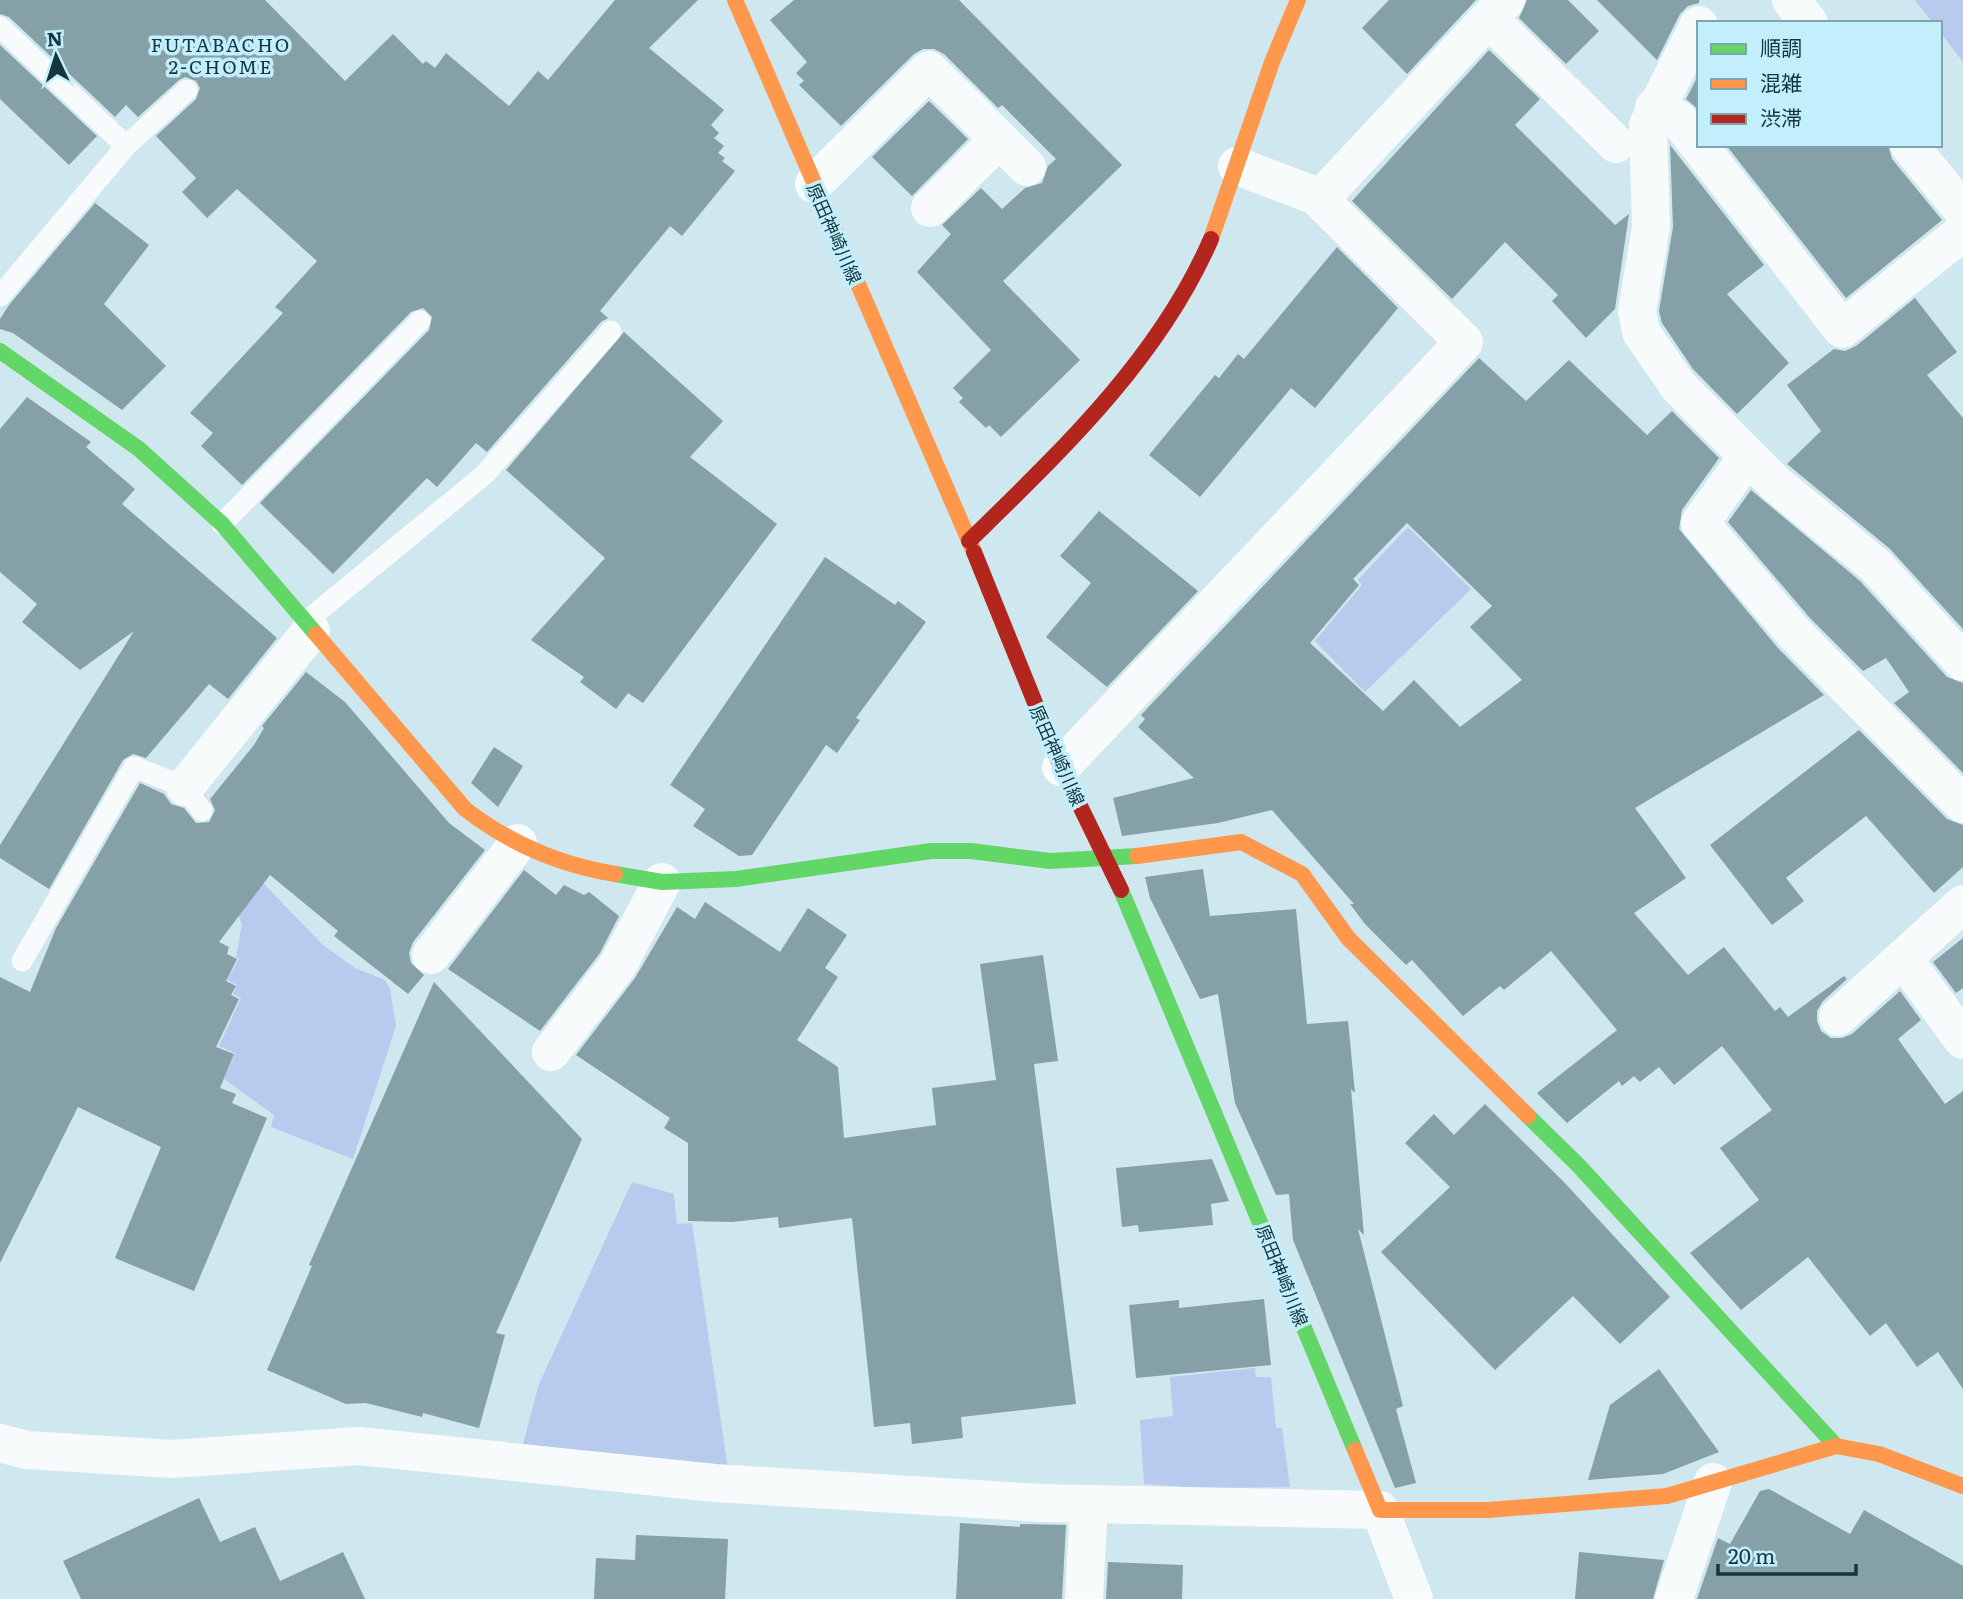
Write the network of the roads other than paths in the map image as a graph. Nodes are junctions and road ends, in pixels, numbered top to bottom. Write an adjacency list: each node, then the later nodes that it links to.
1 (735, 0): 20 (street, 原田神崎川線)
2 (1298, 0): 18 (street)
3 (1703, 0): 6 (street)
4 (1791, 0): 7 (street)
5 (1497, 9): 14 (street); 21 (street)
6 (1700, 21)
7 (1807, 21)
8 (0, 27): 15 (lane)
9 (1697, 29): 11 (street)
10 (187, 90): 15 (lane)
11 (1654, 107): 13 (street); 29 (street)
12 (999, 139): 19 (street); 20 (street); 22 (street)
13 (1697, 143)
14 (1616, 144)
15 (126, 146): 25 (lane)
16 (1700, 147): 24 (street)
17 (1911, 147): 23 (street)
18 (1237, 166): 21 (street); 31 (street)
19 (1027, 167)
20 (814, 184): 31 (street, 原田神崎川線)
21 (1320, 199): 34 (street)
22 (930, 208)
23 (1963, 211)
24 (1963, 232)
25 (0, 296)
26 (421, 321): 30 (lane)
27 (611, 331): 32 (lane)
28 (0, 351): 30 (street)
29 (1748, 456): 33 (street); 36 (street)
30 (222, 524): 32 (street)
31 (969, 541): 34 (street, 原田神崎川線)
32 (308, 627): 35 (street); 37 (street)
33 (1963, 662)
34 (1061, 767): 38 (street, 原田神崎川線)
35 (194, 799): 43 (lane)
36 (1963, 804)
37 (518, 843): 39 (street); 41 (street)
38 (1108, 860): 39 (street); 48 (street); 52 (street, 原田神崎川線)
39 (662, 882): 46 (street)
40 (1963, 904): 42 (street)
41 (430, 955)
42 (1903, 958): 44 (street); 45 (street)
43 (22, 961)
44 (1838, 1017)
45 (1963, 1040)
46 (551, 1052)
47 (0, 1443): 51 (street)
48 (1836, 1446): 49 (street); 50 (street)
49 (1713, 1482): 52 (street); 55 (street)
50 (1963, 1486)
51 (1089, 1504): 52 (street); 53 (street)
52 (1380, 1510): 54 (street)
53 (1084, 1599)
54 (1414, 1599)
55 (1674, 1599)

